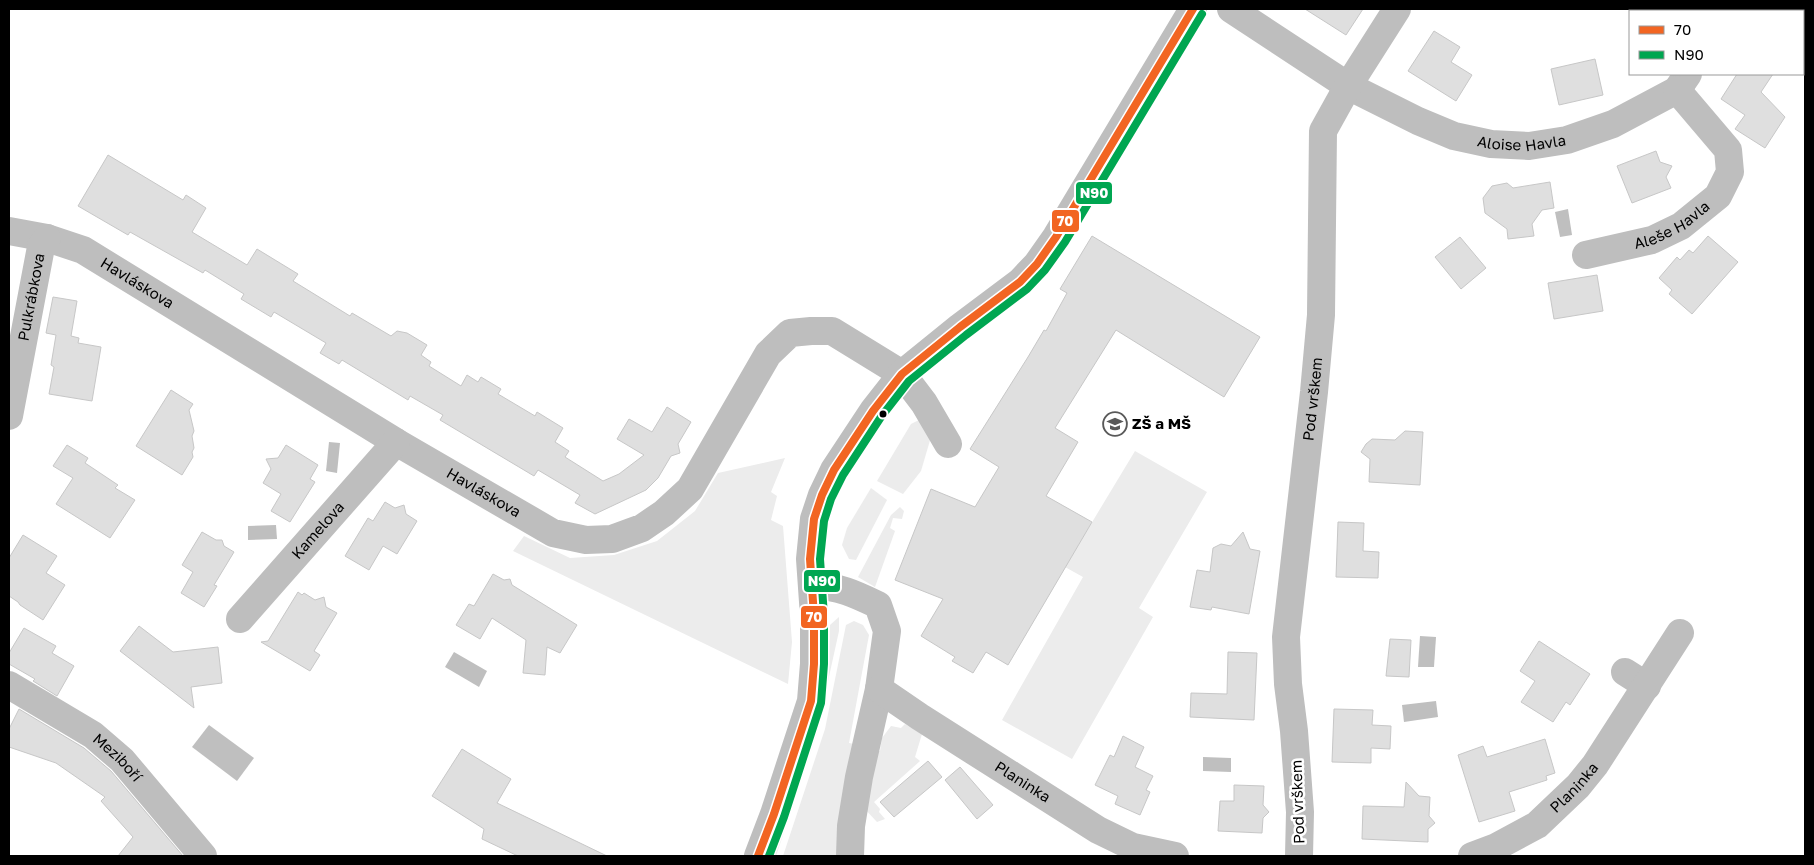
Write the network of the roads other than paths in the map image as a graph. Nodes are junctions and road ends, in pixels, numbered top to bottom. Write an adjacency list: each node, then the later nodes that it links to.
1 (1193, 9): 9 (street)
2 (1231, 9): 5 (street)
3 (1397, 9): 5 (street, Pod vrškem)
4 (1683, 82): 5 (street, Aloise Havla); 8 (street, Aleše Havla)
5 (1348, 86): 22 (street, Pod vrškem)
6 (9, 231): 7 (street, Havláskova)
7 (46, 238): 10 (street, Pulkrábkova); 11 (street, Havláskova)
8 (1586, 254)
9 (902, 374): 11 (street, Havláskova); 12 (street); 13 (street)
10 (9, 416)
11 (396, 442): 14 (street, Kamelova)
12 (948, 444)
13 (812, 586): 17 (street); 19 (street)
14 (240, 619)
15 (1680, 633): 23 (street, Planinka)
16 (9, 685): 18 (street, Meziboří)
17 (879, 688): 20 (street); 21 (street, Planinka)
18 (203, 856)
19 (758, 856)
20 (850, 856)
21 (1175, 856)
22 (1299, 856)
23 (1472, 856)

